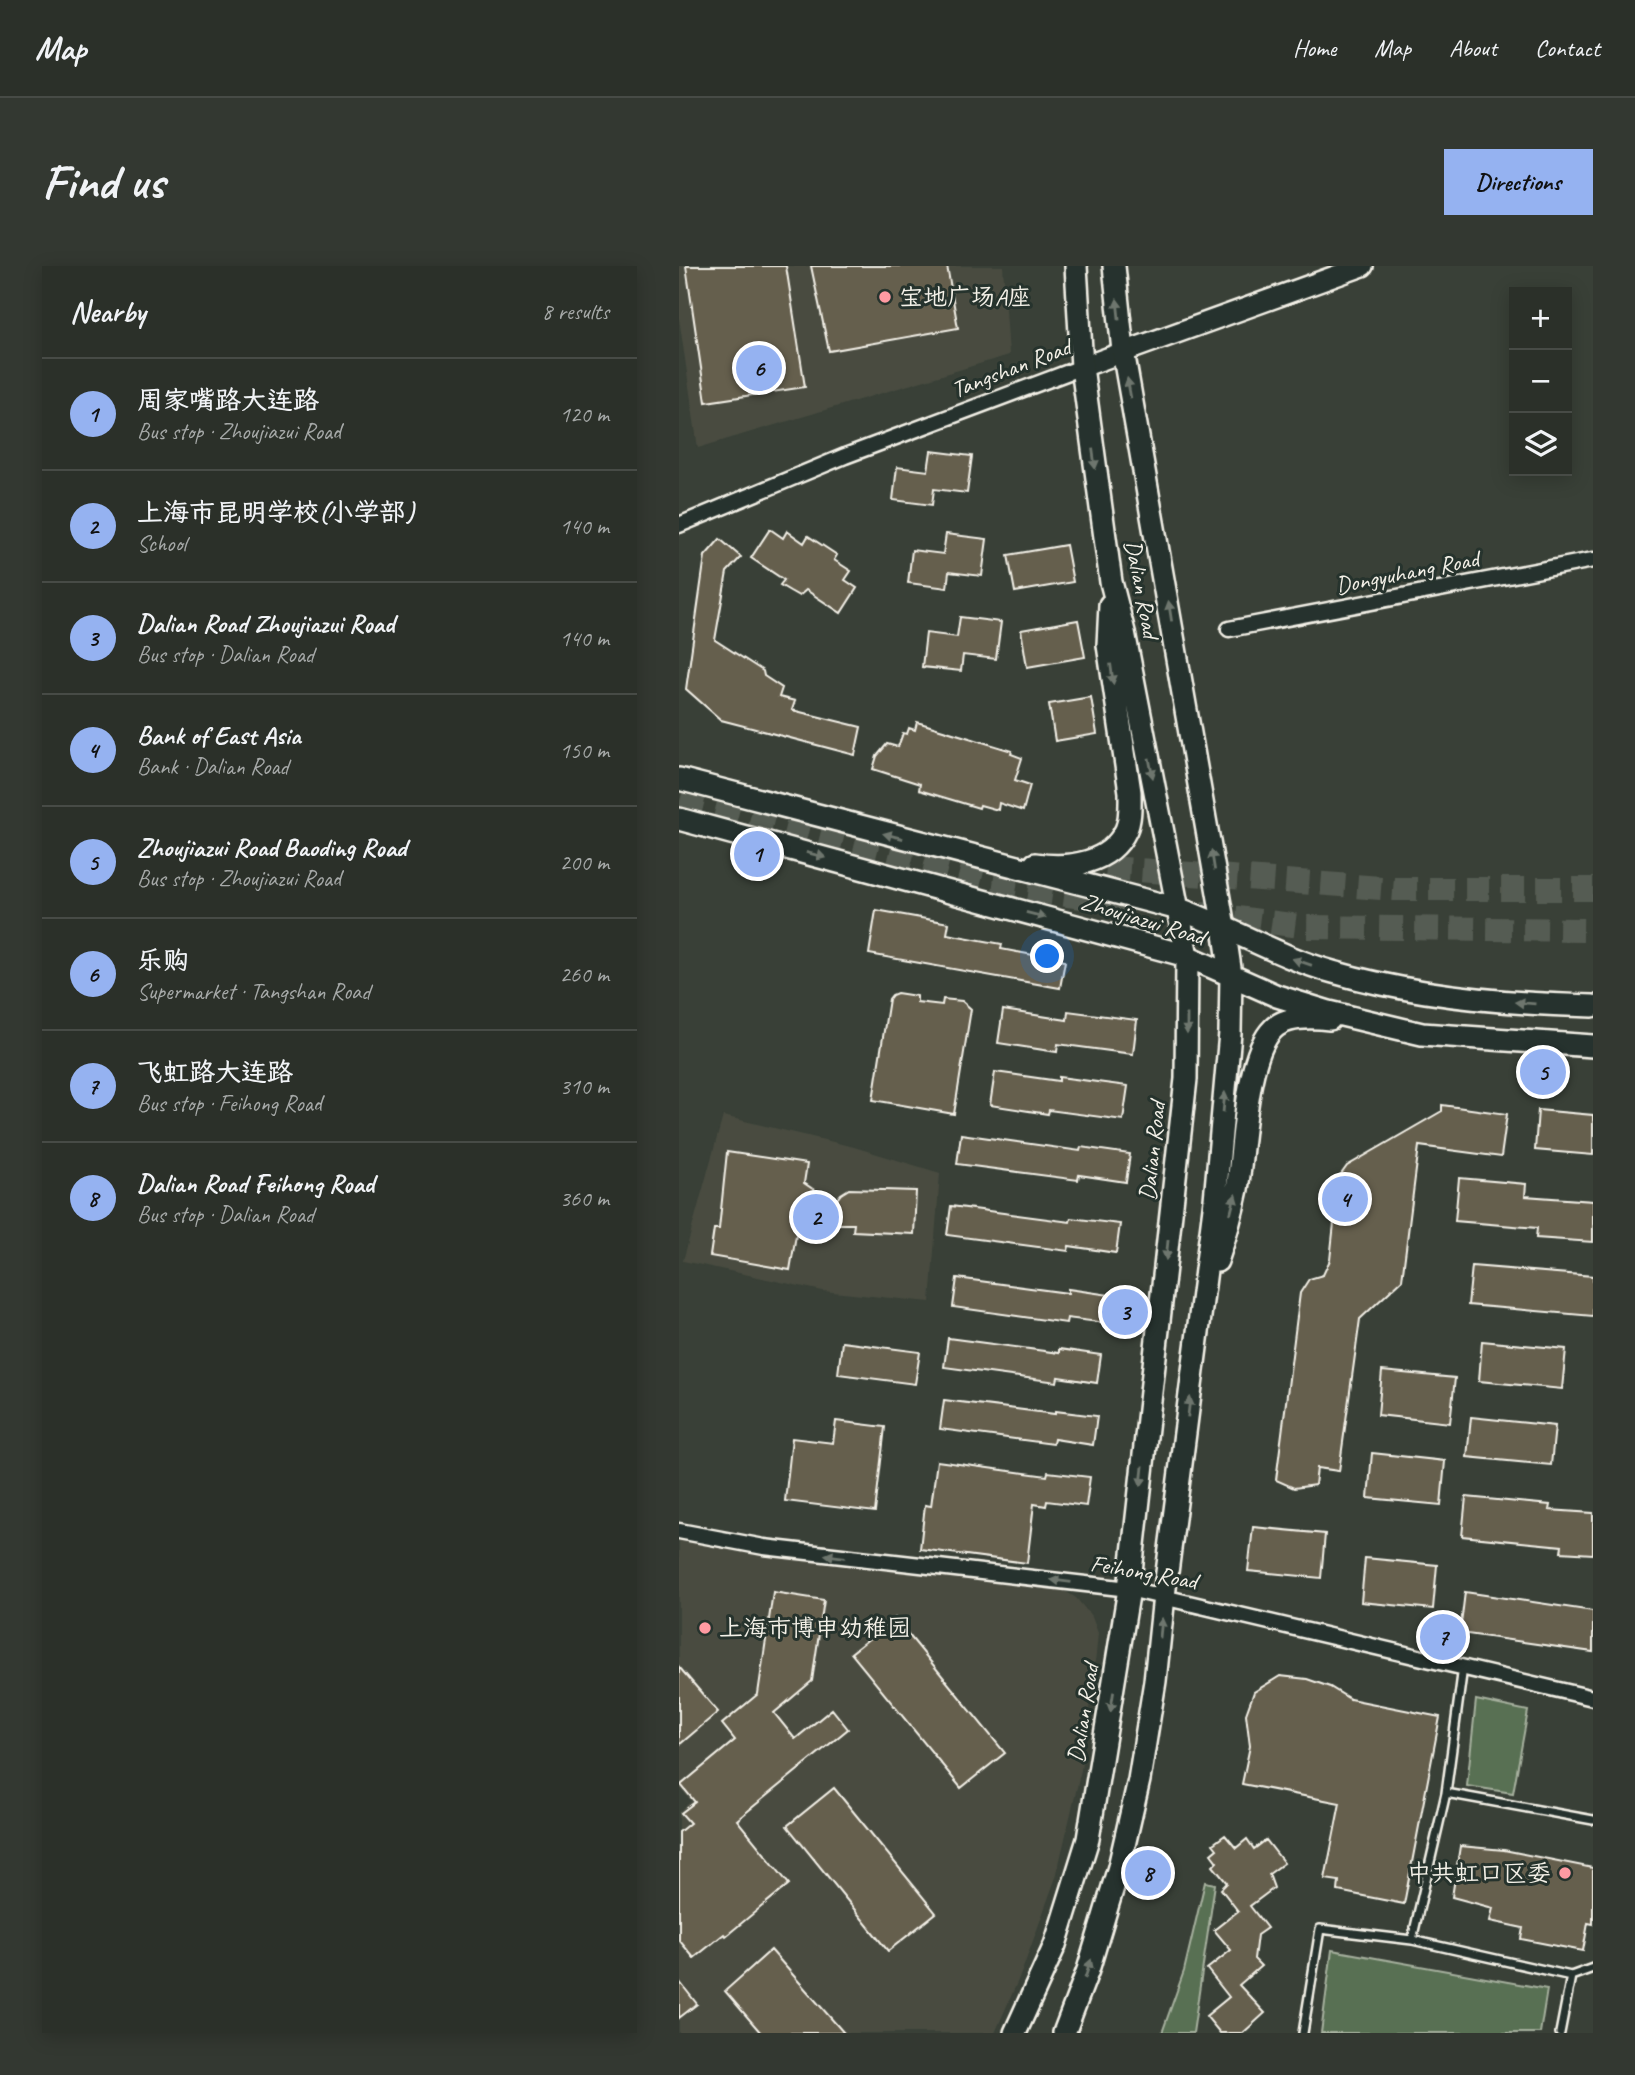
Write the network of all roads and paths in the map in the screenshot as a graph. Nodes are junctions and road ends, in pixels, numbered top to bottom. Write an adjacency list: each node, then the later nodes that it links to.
1 (1076, 266): 5 (main road, Dalian Road)
2 (1114, 266): 4 (main road, Dalian Road, one-way to 2)
3 (1363, 266): 4 (street, Tangshan Road)
4 (1123, 351): 5 (street, Tangshan Road); 14 (main road, Dalian Road, one-way to 4)
5 (1082, 367): 6 (street, Tangshan Road); 8 (main road, Dalian Road, one-way to 8)
6 (679, 525)
7 (1593, 560): 9 (street, Dongyuhang Road)
8 (1111, 582): 12 (main road, one-way to 12); 13 (main road, Dalian Road, one-way to 13)
9 (1229, 629)
10 (679, 779): 12 (main road, Zhoujiazui Road, one-way to 10)
11 (679, 819): 15 (main road, Zhoujiazui Road, one-way to 15)
12 (959, 853): 13 (main road, Zhoujiazui Road)
13 (1179, 909): 14 (main road, Zhoujiazui Road); 15 (main road, Dalian Road)
14 (1224, 927): 16 (main road, Dalian Road); 17 (main road, Zhoujiazui Road, one-way to 14)
15 (1187, 956): 16 (main road, Zhoujiazui Road); 22 (main road, Dalian Road, one-way to 22)
16 (1231, 975): 18 (main road, Zhoujiazui Road); 20 (main road, Dalian Road, one-way to 16)
17 (1593, 1006)
18 (1387, 1026): 19 (main road, Zhoujiazui Road); 20 (main road, one-way to 18)
19 (1593, 1046)
20 (1203, 1292): 23 (main road, Dalian Road, one-way to 20)
21 (679, 1531): 22 (street, Feihong Road, one-way to 21)
22 (1129, 1589): 23 (street, Feihong Road); 31 (main road, Dalian Road, one-way to 31)
23 (1164, 1596): 24 (street, Feihong Road); 32 (main road, Dalian Road, one-way to 23)
24 (1463, 1667): 25 (street, Feihong Road); 26 (lane)
25 (1593, 1698)
26 (1446, 1793): 27 (lane); 28 (lane)
27 (1593, 1820)
28 (1412, 1940): 30 (lane); 33 (lane)
29 (1593, 1968): 30 (lane)
30 (1571, 1976): 34 (lane)
31 (1015, 2033)
32 (1064, 2033)
33 (1303, 2033)
34 (1560, 2033)

